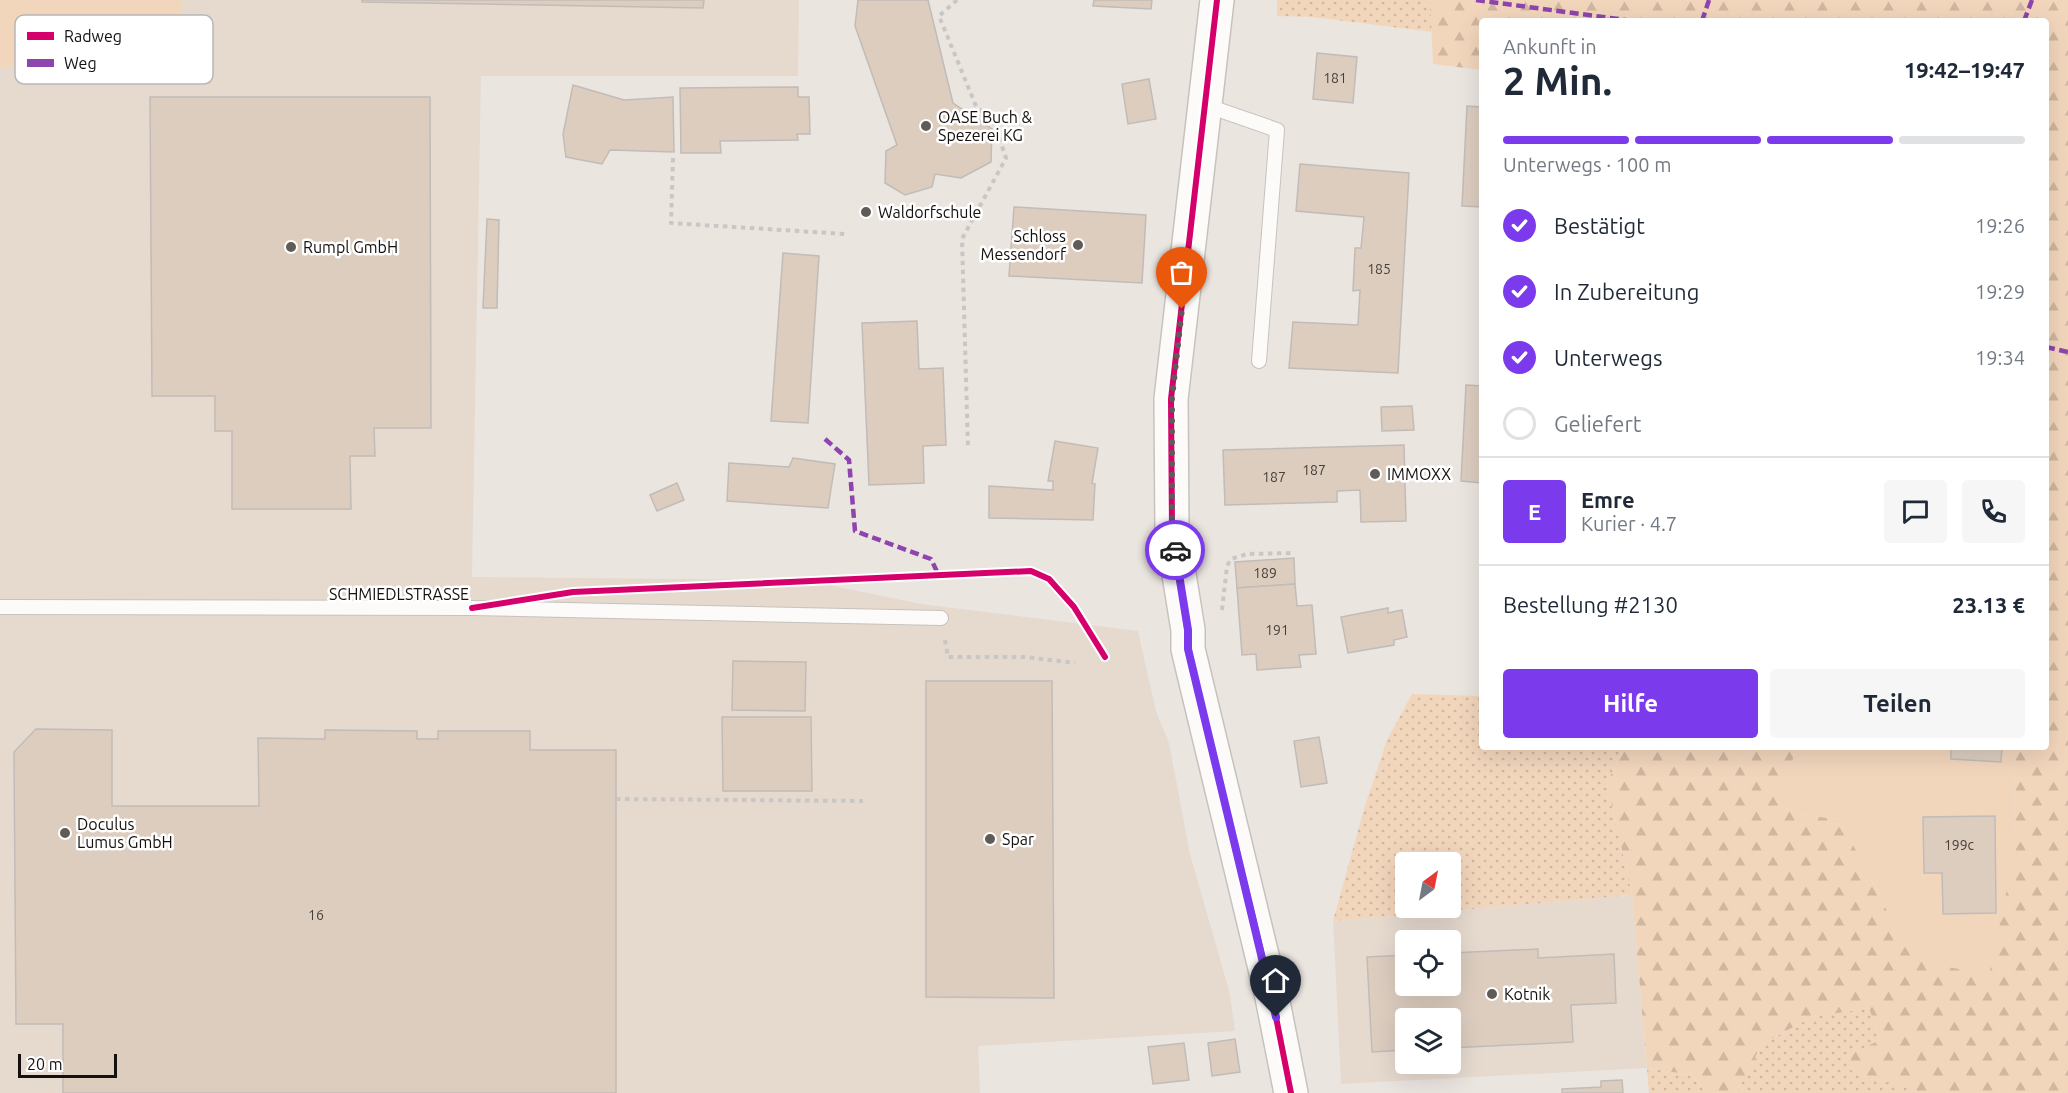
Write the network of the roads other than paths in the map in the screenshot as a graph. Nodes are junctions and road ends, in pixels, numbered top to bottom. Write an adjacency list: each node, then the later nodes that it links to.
1 (1217, 0): 2 (main road)
2 (1205, 105): 3 (lane); 6 (main road)
3 (1259, 361)
4 (0, 607): 5 (lane, SCHMIEDLSTRASSE)
5 (941, 618)
6 (1291, 1093)

